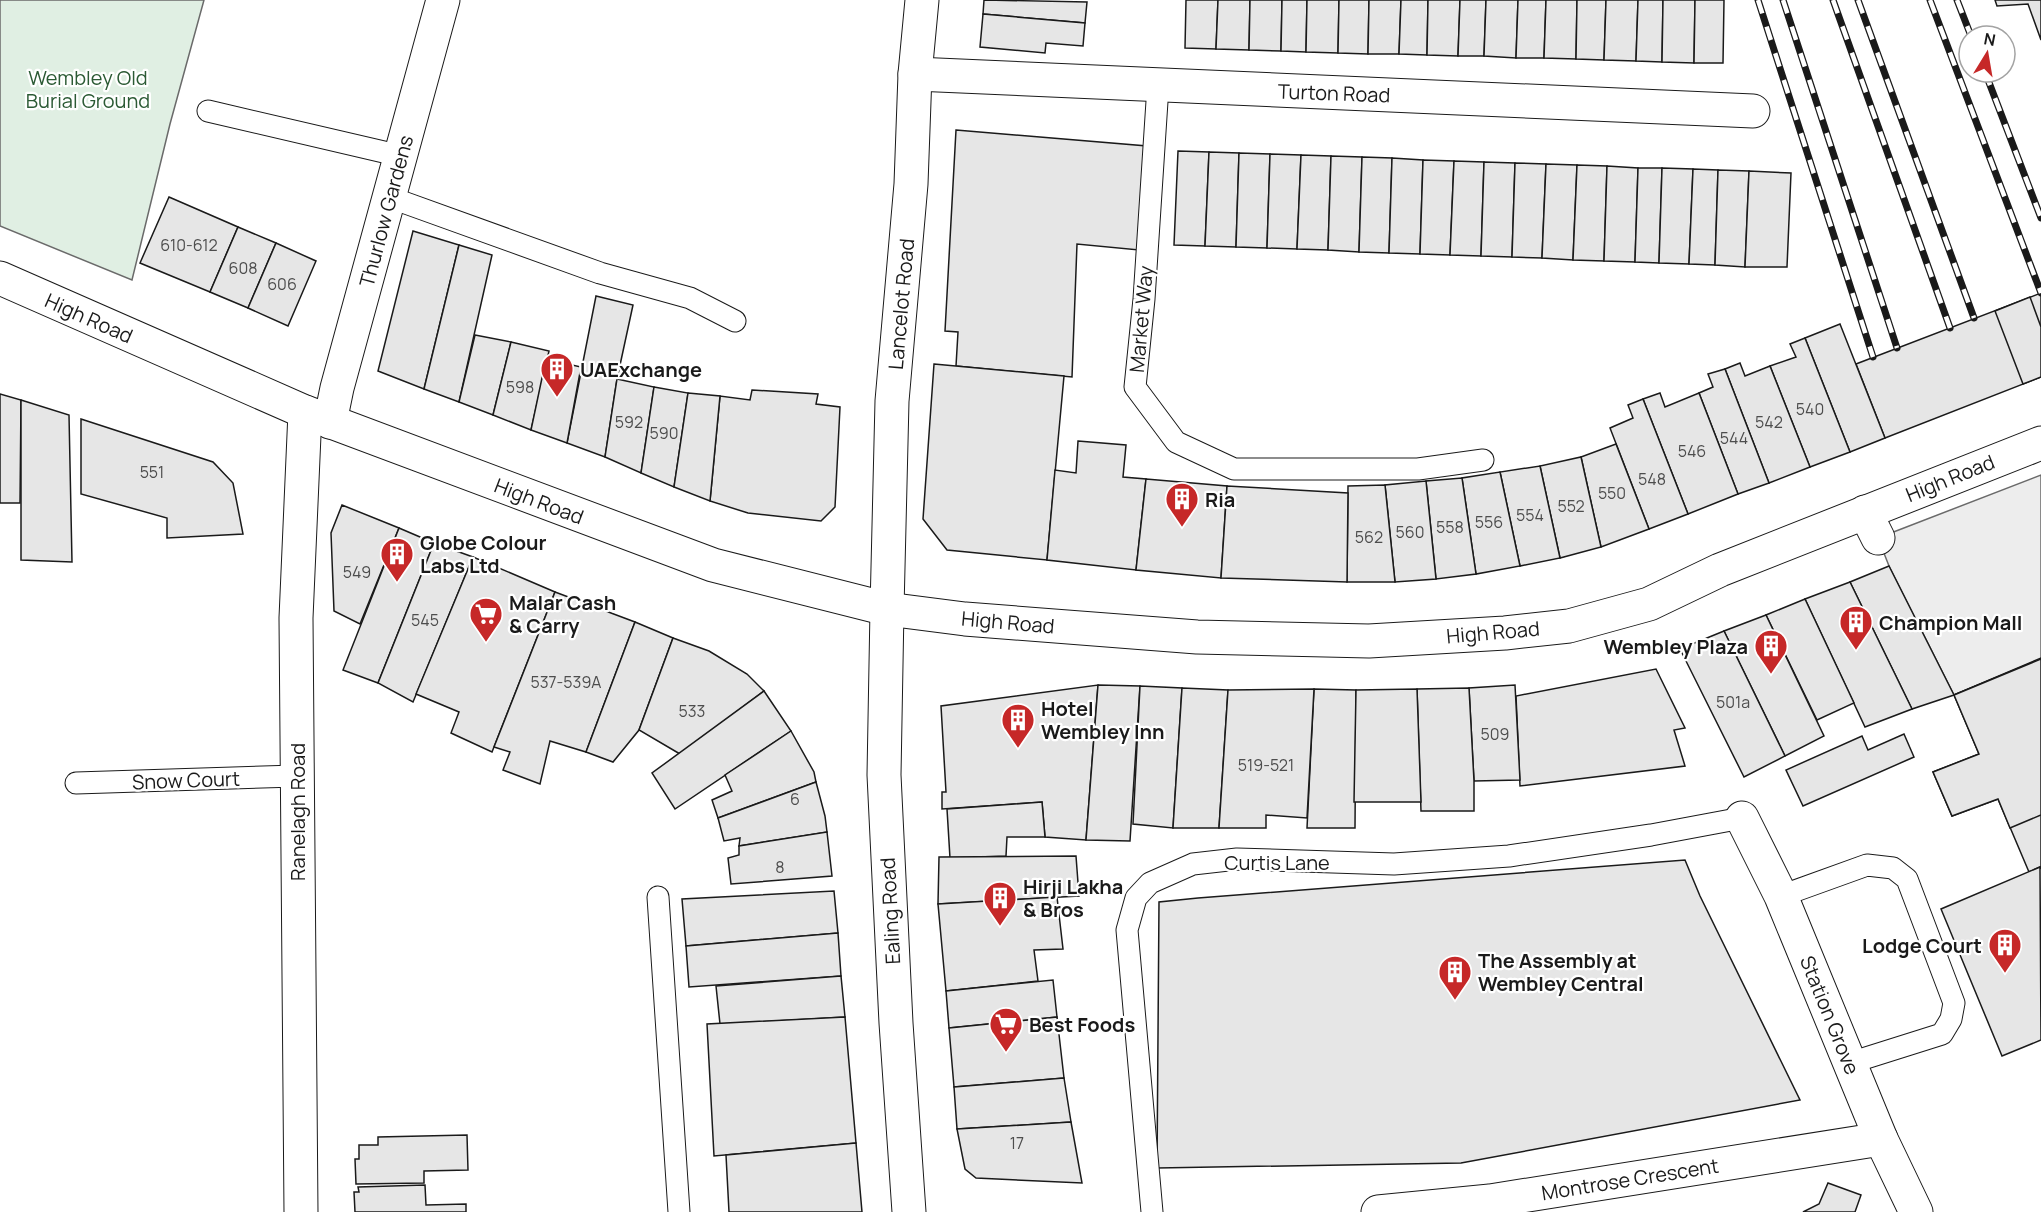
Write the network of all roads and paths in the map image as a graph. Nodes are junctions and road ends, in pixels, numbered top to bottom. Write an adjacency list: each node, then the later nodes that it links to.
1 (443, 0): 7 (street, Thurlow Gardens)
2 (921, 0): 3 (street, Lancelot Road)
3 (915, 74): 4 (street, Turton Road); 14 (street, Lancelot Road)
4 (1158, 86): 6 (street, Turton Road); 13 (lane, Market Way)
5 (208, 111): 7 (lane)
6 (1753, 111)
7 (401, 156): 8 (street, Thurlow Gardens)
8 (389, 197): 10 (lane); 11 (street, Thurlow Gardens)
9 (0, 278): 11 (street, High Road)
10 (735, 321)
11 (318, 417): 14 (street, High Road); 15 (street, Ranelagh Road)
12 (2041, 443): 14 (street, High Road)
13 (1483, 460)
14 (886, 609): 25 (street, Ealing Road)
15 (296, 776): 16 (lane, Snow Court); 23 (street, Ranelagh Road)
16 (76, 783)
17 (1742, 818): 18 (street, Station Grove); 26 (lane, Curtis Lane)
18 (1781, 896): 20 (street, Station Grove); 20 (lane)
19 (658, 897): 24 (lane)
20 (1850, 1063): 21 (street, Station Grove)
21 (1881, 1139): 22 (street, Montrose Crescent); 28 (street, Station Grove)
22 (1490, 1207): 27 (street, Montrose Crescent)
23 (301, 1212)
24 (679, 1212)
25 (909, 1212)
26 (1152, 1212)
27 (1378, 1212)
28 (1916, 1212)

